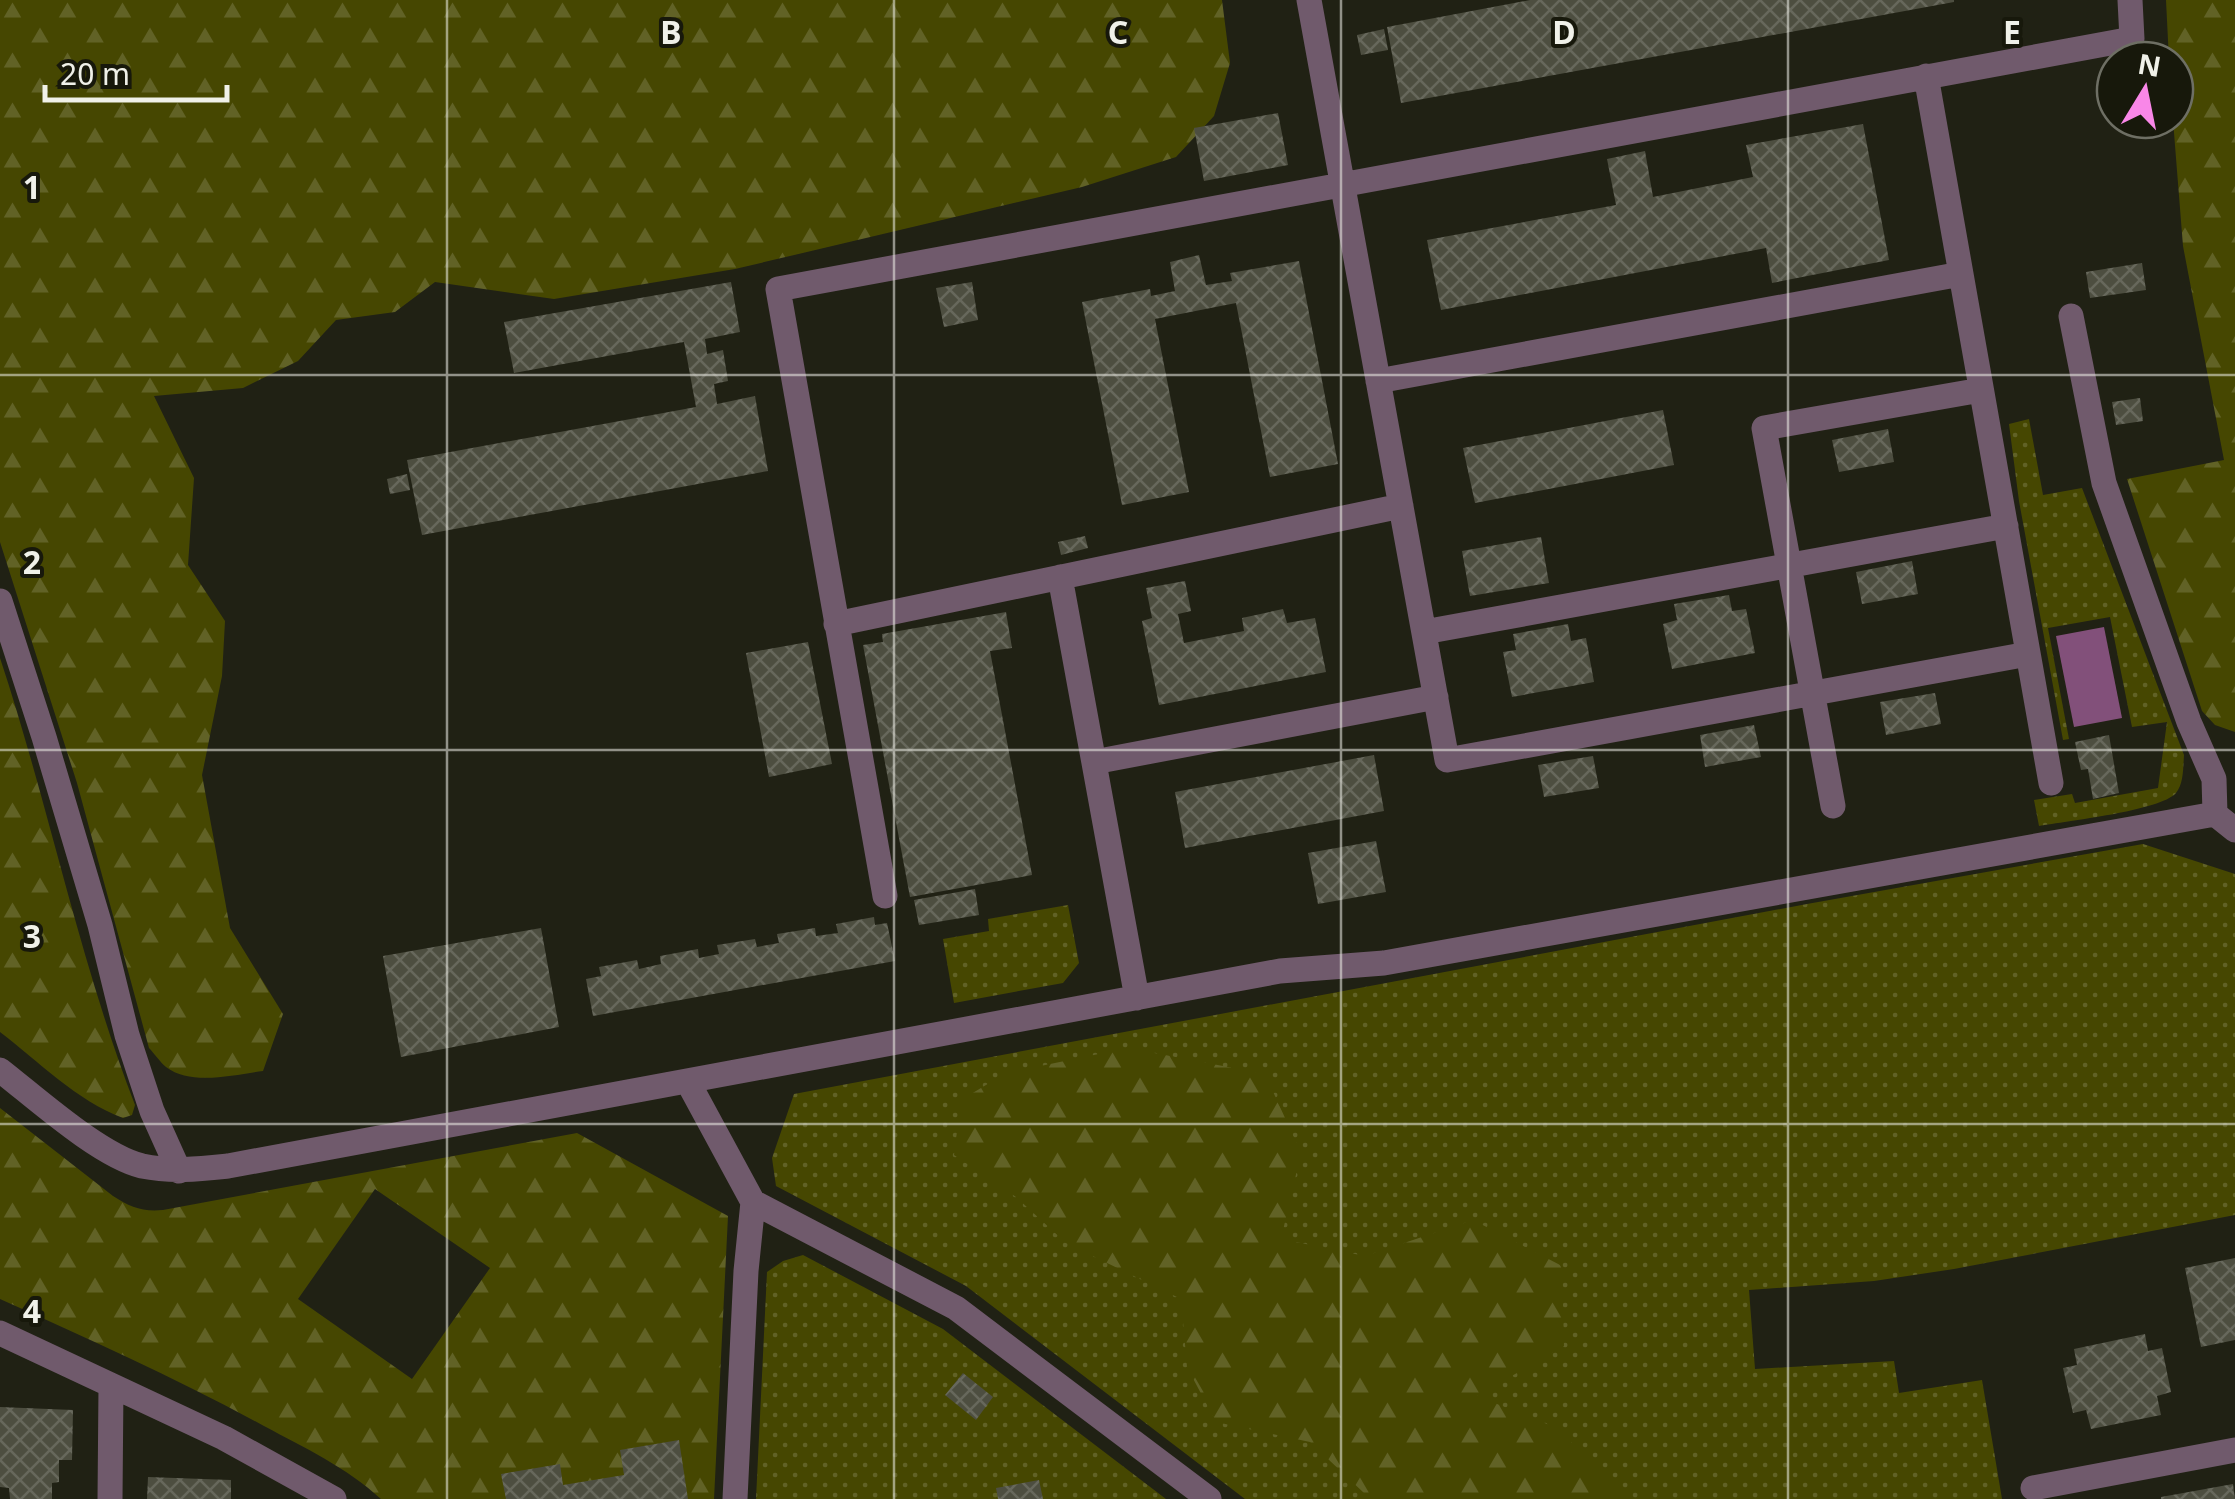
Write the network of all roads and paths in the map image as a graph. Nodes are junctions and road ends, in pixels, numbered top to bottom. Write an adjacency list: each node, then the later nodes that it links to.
1 (1309, 0): 4 (street)
2 (2130, 0): 3 (street)
3 (1926, 76): 4 (street); 5 (street)
4 (1342, 184): 7 (street); 14 (street)
5 (1960, 274): 7 (street); 8 (street)
6 (2071, 316): 23 (street)
7 (1378, 380): 9 (street)
8 (1981, 390): 10 (street); 11 (street)
9 (1401, 506): 12 (street); 15 (street)
10 (2006, 526): 11 (street); 16 (street)
11 (1789, 566): 15 (street); 17 (street)
12 (1060, 577): 14 (street); 19 (street)
13 (0, 601): 28 (street)
14 (836, 624): 24 (street)
15 (1424, 632): 18 (street)
16 (2028, 654): 17 (street); 20 (street)
17 (1813, 694): 18 (street); 22 (street)
18 (1436, 697): 19 (street)
19 (1094, 762): 25 (street)
20 (2051, 783)
21 (2235, 789): 23 (street)
22 (1833, 806)
23 (2225, 822): 25 (street)
24 (885, 896)
25 (1137, 998): 27 (street)
26 (0, 1070): 28 (street)
27 (688, 1082): 28 (street); 29 (street)
28 (179, 1171)
29 (752, 1202): 36 (street); 37 (street)
30 (0, 1333): 31 (street)
31 (112, 1386): 34 (street); 35 (street)
32 (2235, 1450): 33 (street)
33 (2033, 1488)
34 (110, 1499)
35 (334, 1499)
36 (734, 1499)
37 (1209, 1499)

